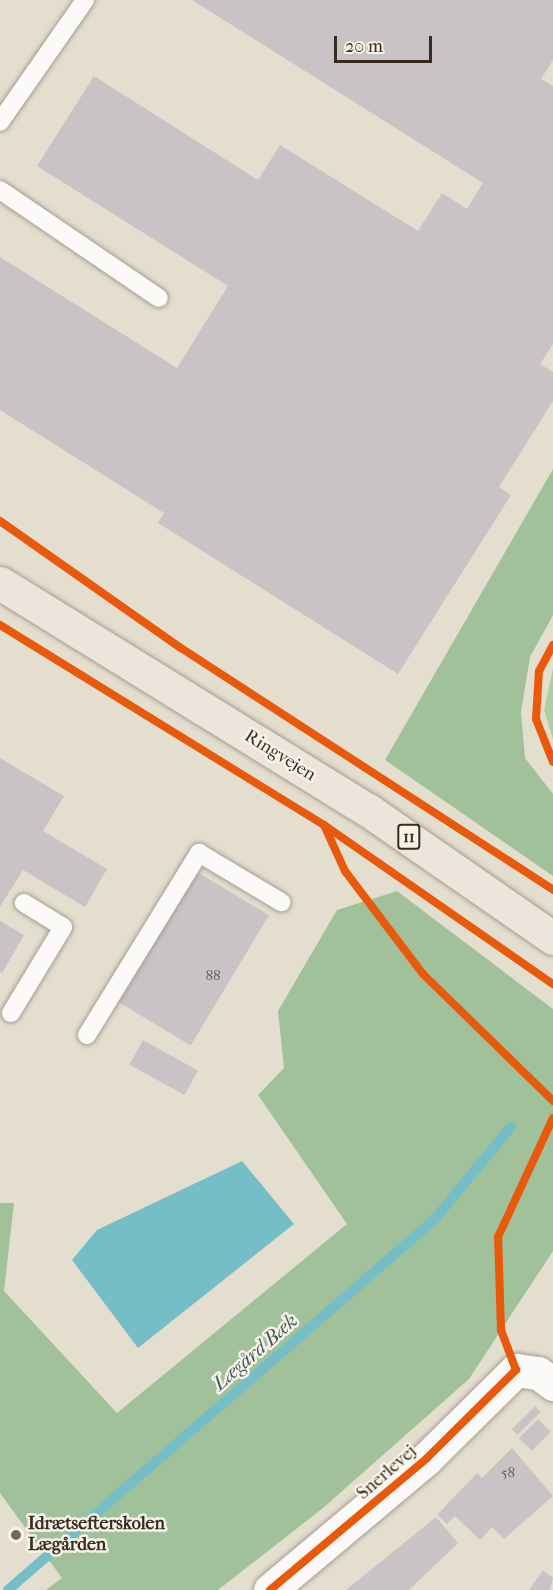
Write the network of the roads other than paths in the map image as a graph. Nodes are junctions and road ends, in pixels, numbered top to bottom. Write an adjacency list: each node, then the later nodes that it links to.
1 (86, 0): 2 (lane)
2 (0, 122)
3 (0, 190): 4 (lane)
4 (159, 298)
5 (0, 583): 8 (main road, Ringvejen / 11)
6 (281, 902): 10 (lane)
7 (24, 903): 9 (lane)
8 (553, 938)
9 (11, 1013)
10 (87, 1035)
11 (553, 1384): 12 (street, Snerlevej)
12 (270, 1590)

